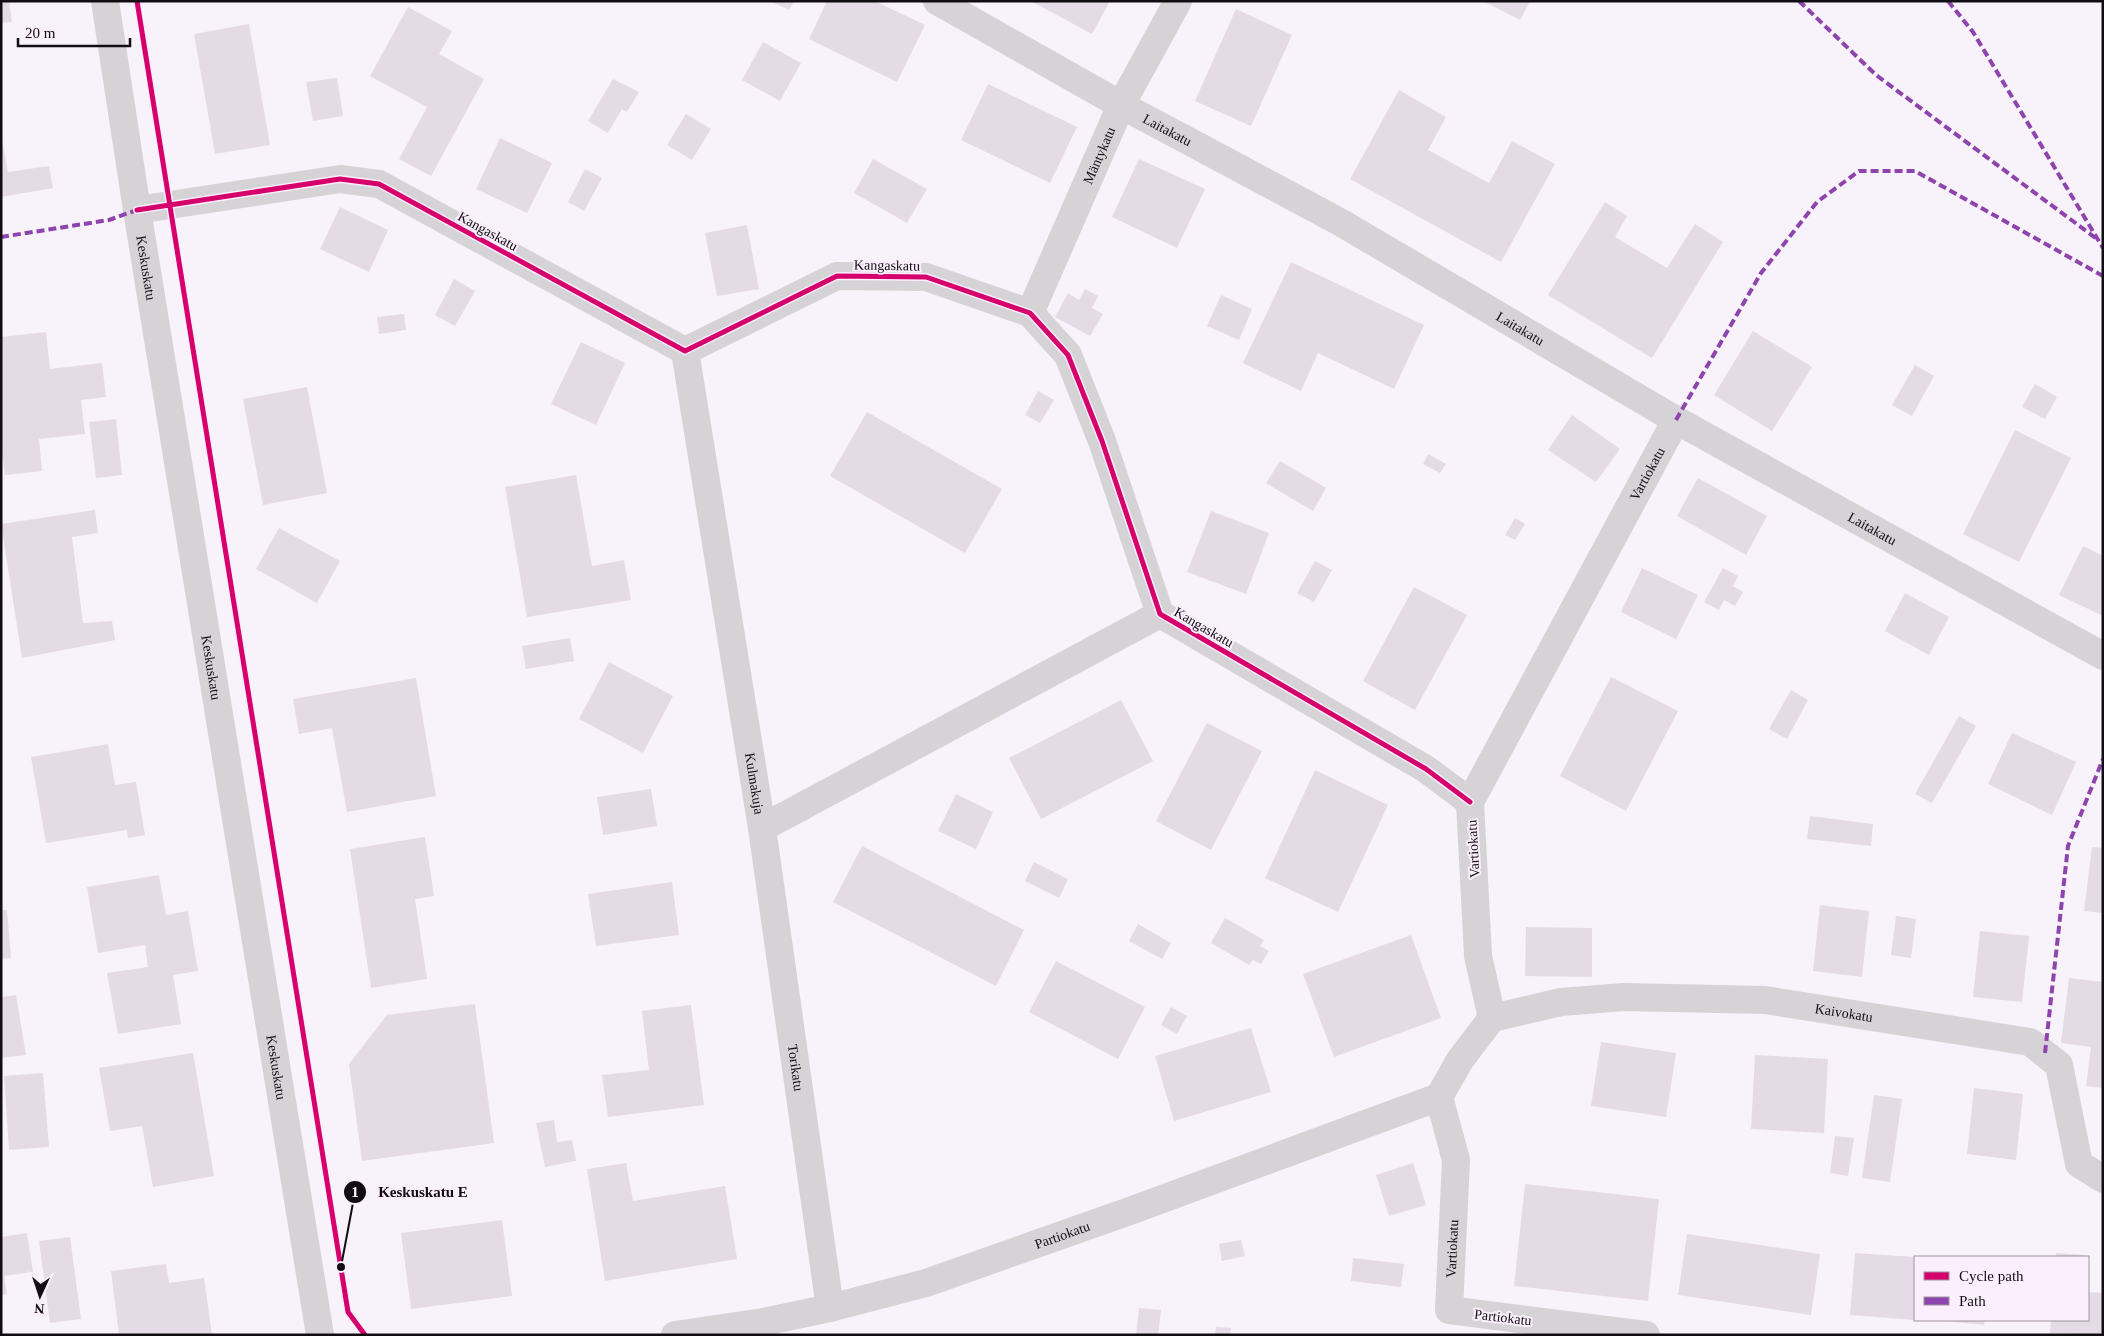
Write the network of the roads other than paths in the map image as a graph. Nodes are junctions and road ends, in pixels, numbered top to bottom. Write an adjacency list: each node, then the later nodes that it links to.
1 (104, 1): 5 (street, Keskuskatu)
2 (938, 1): 4 (street, Laitakatu)
3 (1178, 1): 4 (street, Mäntykatu)
4 (1121, 105): 6 (street, Mäntykatu); 8 (street, Laitakatu)
5 (136, 210): 7 (street, Kangaskatu); 18 (street, Keskuskatu)
6 (1030, 313): 7 (street, Kangaskatu); 9 (street, Kangaskatu)
7 (686, 352): 12 (street, Kulmakuja)
8 (1676, 420): 10 (street, Laitakatu); 11 (street, Vartiokatu)
9 (1160, 614): 11 (street, Kangaskatu); 12 (street, Kulmakuja)
10 (2103, 656)
11 (1470, 802): 13 (street, Vartiokatu)
12 (762, 828): 16 (street, Torikatu)
13 (1492, 1018): 14 (street); 15 (street, Kaivokatu)
14 (1439, 1097): 16 (street, Partiokatu); 17 (street, Vartiokatu)
15 (2103, 1179)
16 (830, 1308): 19 (street, Partiokatu)
17 (1449, 1310): 20 (street, Partiokatu)
18 (320, 1335)
19 (676, 1335)
20 (1646, 1335)

